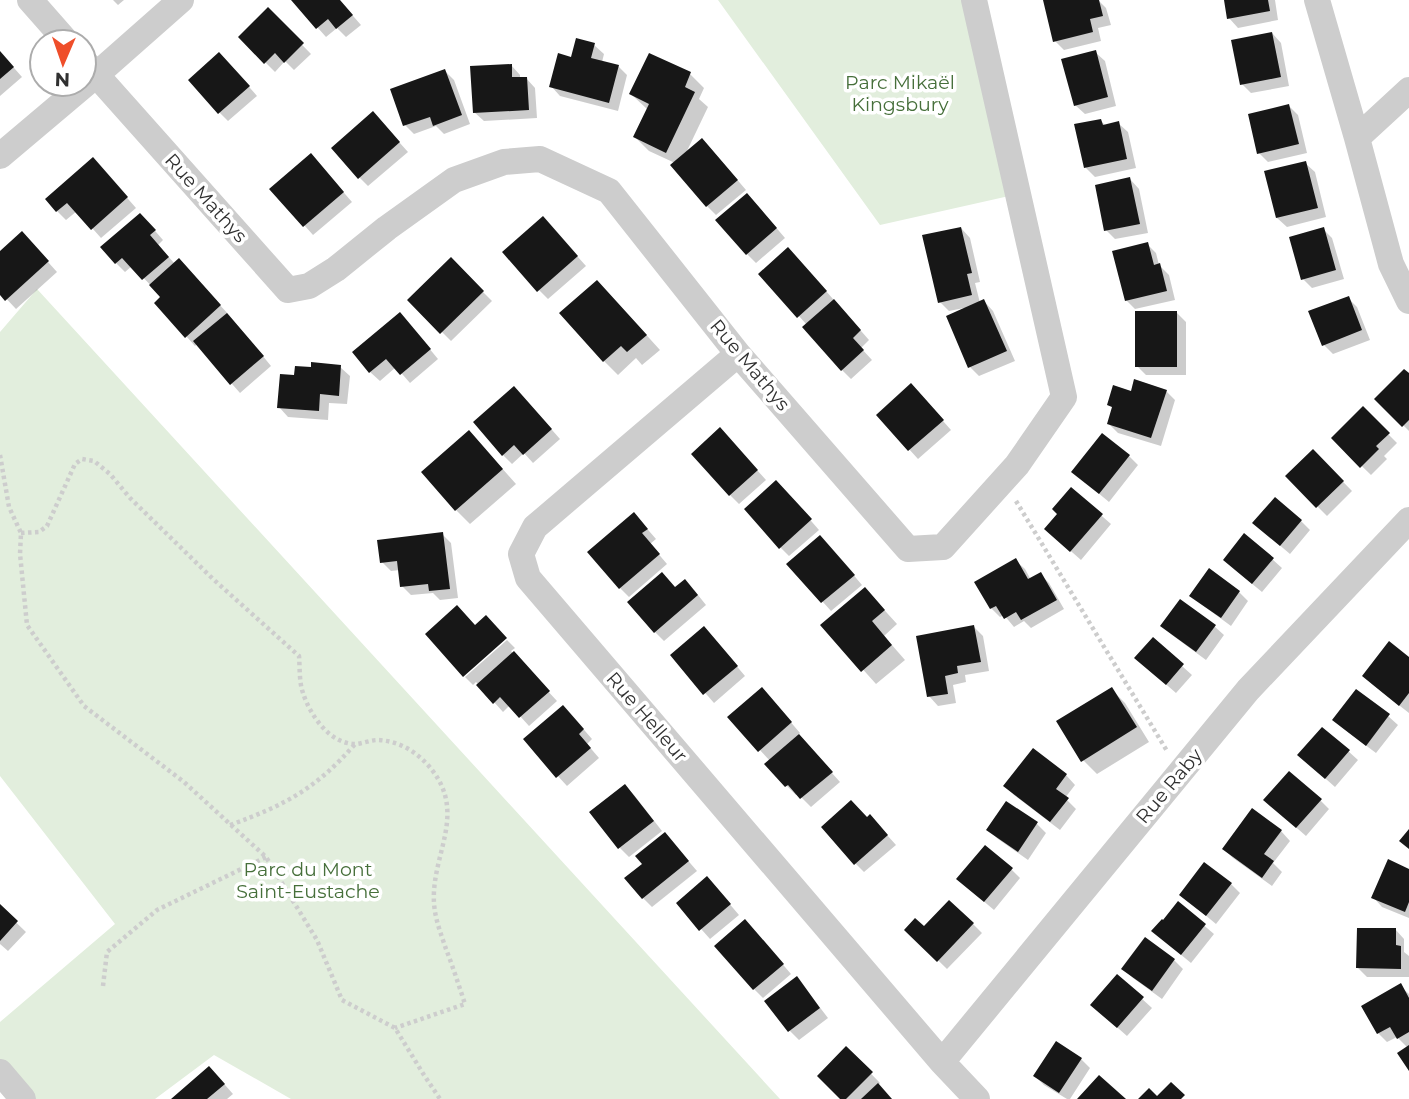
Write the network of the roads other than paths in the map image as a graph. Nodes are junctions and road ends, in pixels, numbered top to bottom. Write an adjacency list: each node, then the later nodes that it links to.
1 (30, 0): 5 (street)
2 (181, 0): 6 (street)
3 (974, 0): 13 (street, Rue Mathys)
4 (1317, 0): 10 (street)
5 (55, 28)
6 (98, 62)
7 (98, 77): 13 (street, Rue Mathys)
8 (1409, 90): 10 (street)
9 (59, 98): 11 (street)
10 (1357, 138): 12 (street)
11 (0, 156)
12 (1409, 301)
13 (738, 354): 15 (street, Rue Helleur)
14 (1409, 520): 15 (street, Rue Raby)
15 (942, 1062): 18 (street, Rue Helleur)
16 (0, 1072): 17 (street)
17 (23, 1099)
18 (977, 1099)

